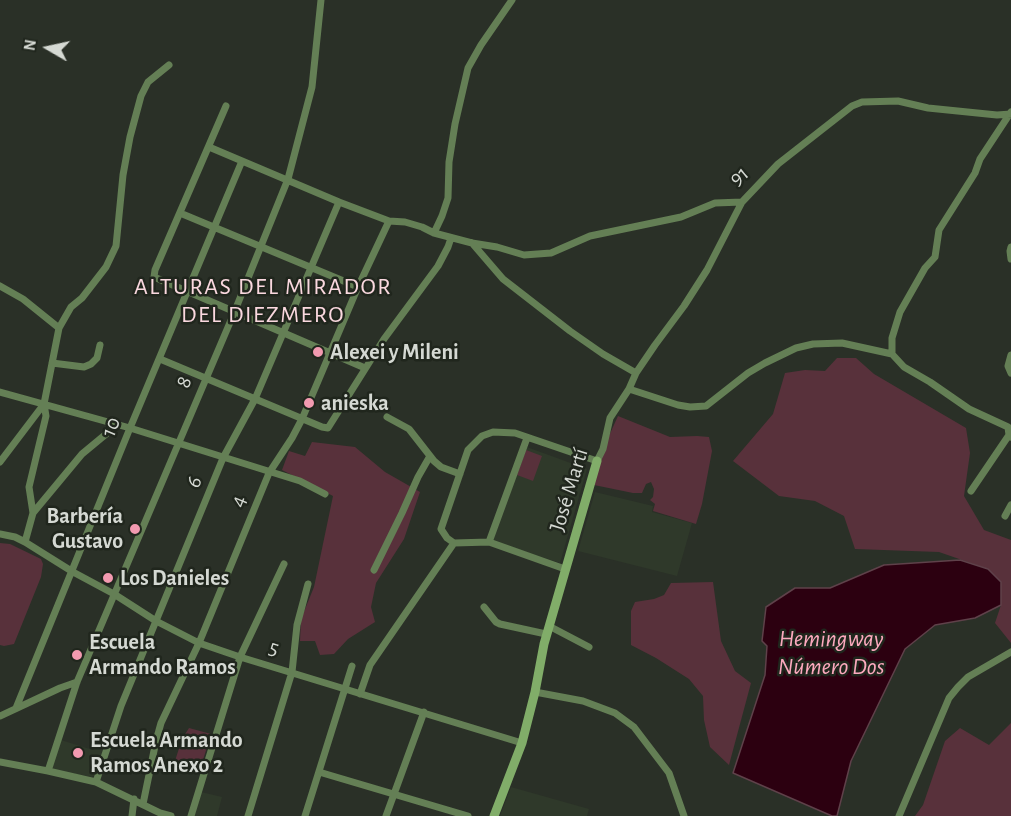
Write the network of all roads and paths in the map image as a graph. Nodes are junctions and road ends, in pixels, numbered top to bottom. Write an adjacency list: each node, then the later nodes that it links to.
1 (321, 0): 8 (street, 8)
2 (512, 0): 14 (street)
3 (169, 65): 25 (street)
4 (226, 106): 6 (street)
5 (1011, 113): 10 (street, 91); 29 (street)
6 (209, 147): 7 (street, 91); 11 (street)
7 (242, 161): 8 (street, 91); 13 (street, 10)
8 (288, 179): 9 (street, 91); 17 (street, 8)
9 (339, 202): 12 (street, 91); 20 (street, 6)
10 (742, 202): 16 (street, 91); 34 (street, José Martí)
11 (180, 213): 13 (street); 23 (street)
12 (389, 221): 14 (street, 91); 22 (street, 4)
13 (215, 227): 17 (street); 23 (street, 10)
14 (434, 233): 15 (street, 91)
15 (451, 238): 16 (street, 91); 33 (street)
16 (472, 243): 34 (street)
17 (261, 247): 20 (street); 24 (street, 8)
18 (1011, 247): 19 (street)
19 (1011, 259)
20 (311, 267): 22 (street); 26 (street, 6)
21 (0, 286): 25 (street)
22 (358, 287): 28 (street, 4)
23 (187, 292): 24 (street); 31 (street, 10)
24 (234, 313): 26 (street); 36 (street, 8)
25 (59, 328): 32 (street)
26 (283, 333): 28 (street); 39 (street, 6)
27 (100, 345): 32 (street)
28 (329, 354): 33 (street); 42 (street, 4)
29 (892, 354): 37 (street); 44 (street)
30 (1011, 355): 35 (street)
31 (160, 359): 36 (street); 45 (street, 10)
32 (52, 363): 40 (street)
33 (365, 368): 42 (street)
34 (636, 373): 37 (street, José Martí)
35 (1011, 373)
36 (206, 378): 39 (street); 48 (street, 8)
37 (629, 389): 51 (street, José Martí)
38 (0, 392): 40 (street)
39 (255, 399): 42 (street); 50 (street, 6)
40 (44, 404): 43 (street); 52 (street); 58 (street)
41 (387, 417): 49 (street)
42 (302, 418): 53 (street, 4)
43 (117, 425): 45 (street); 58 (street)
44 (1010, 425): 46 (street)
45 (130, 428): 48 (street); 67 (street, 10)
46 (1010, 436): 55 (street)
47 (526, 438): 51 (street); 54 (street); 62 (street)
48 (178, 443): 50 (street); 69 (street, 8)
49 (430, 456): 54 (street); 66 (street)
50 (223, 458): 53 (street); 71 (street, 6)
51 (597, 461): 65 (street, José Martí)
52 (0, 462)
53 (269, 472): 56 (street); 73 (street, 4)
54 (460, 474): 63 (street)
55 (971, 491)
56 (325, 494)
57 (1011, 505): 59 (street)
58 (33, 513): 61 (street)
59 (1005, 516)
60 (0, 534): 61 (street, 5)
61 (25, 542): 67 (street, 5)
62 (489, 542): 63 (street); 65 (street)
63 (454, 543): 82 (street)
64 (284, 564): 76 (street)
65 (565, 569): 72 (street, José Martí)
66 (374, 570)
67 (72, 572): 69 (street, 5); 83 (street, 10)
68 (309, 584): 78 (street)
69 (114, 594): 71 (street, 5); 79 (street, 8)
70 (484, 607): 72 (street)
71 (156, 621): 73 (street, 5); 90 (street, 6)
72 (548, 630): 74 (street); 81 (street, José Martí)
73 (199, 643): 76 (street, 5); 93 (street, 4)
74 (589, 647)
75 (1011, 652): 104 (street)
76 (240, 657): 78 (street, 5); 97 (street)
77 (352, 666): 80 (street)
78 (292, 672): 80 (street, 5); 98 (street)
79 (77, 682): 83 (street); 88 (street, 8)
80 (345, 689): 82 (street, 5); 89 (street)
81 (535, 692): 86 (street, José Martí); 103 (street)
82 (360, 694): 84 (street, 5)
83 (16, 708): 85 (street)
84 (424, 712): 86 (street, 5); 91 (street)
85 (0, 716)
86 (522, 742): 102 (street, José Martí)
87 (0, 762): 88 (street)
88 (48, 771): 90 (street)
89 (319, 771): 91 (street); 99 (street)
90 (96, 782): 92 (street)
91 (393, 794): 100 (street); 101 (street)
92 (134, 799): 93 (street); 95 (street)
93 (143, 804): 94 (street)
94 (157, 814): 96 (street)
95 (132, 816)
96 (171, 816)
97 (191, 816)
98 (248, 816)
99 (305, 816)
100 (386, 816)
101 (468, 816)
102 (494, 816)
103 (684, 816)
104 (899, 816)

